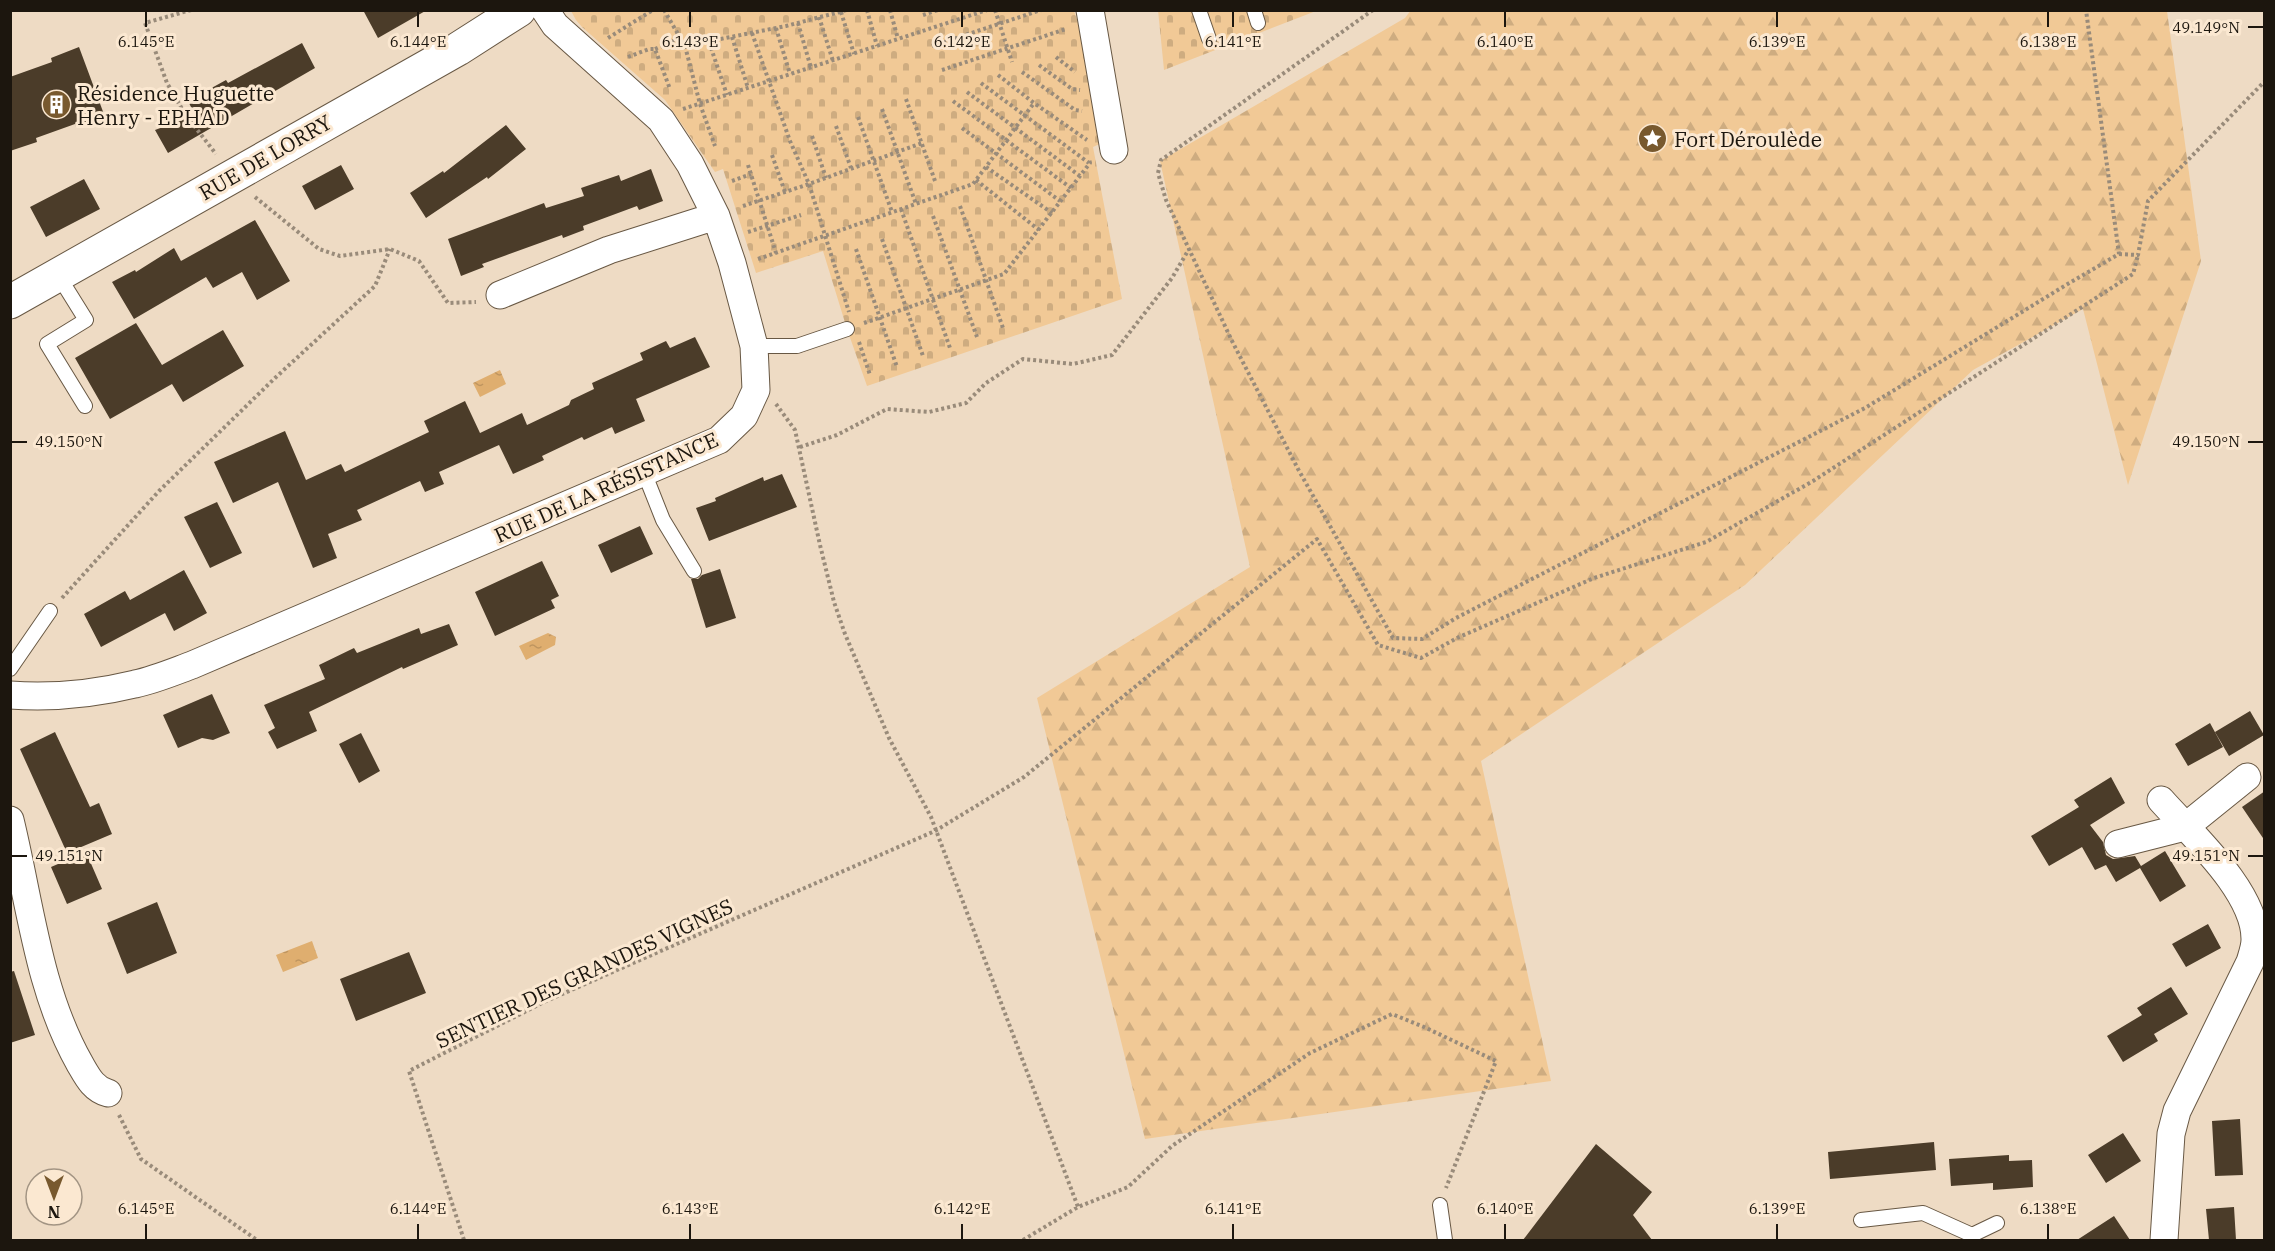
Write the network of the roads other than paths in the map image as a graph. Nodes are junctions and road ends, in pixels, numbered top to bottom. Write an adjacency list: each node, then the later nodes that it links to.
1 (519, 10): 8 (street, RUE DE LORRY)
2 (545, 10): 7 (street, RUE DE LA RÉSISTANCE)
3 (1090, 10): 6 (street)
4 (1199, 10): 5 (lane)
5 (1209, 39)
6 (1103, 142)
7 (716, 216): 9 (street); 12 (street, RUE DE LA RÉSISTANCE)
8 (58, 275): 10 (street, RUE DE LORRY); 13 (lane)
9 (500, 295)
10 (10, 303)
11 (850, 328): 12 (lane)
12 (754, 346): 14 (street, RUE DE LA RÉSISTANCE)
13 (86, 406)
14 (644, 472): 15 (lane); 18 (street, RUE DE LA RÉSISTANCE)
15 (694, 571)
16 (50, 611): 17 (lane)
17 (10, 669)
18 (10, 695)
19 (2247, 777): 22 (street)
20 (2161, 800): 22 (street)
21 (10, 820): 24 (street)
22 (2185, 826): 23 (street); 30 (street)
23 (2118, 844)
24 (108, 1093)
25 (1440, 1205): 29 (lane)
26 (1861, 1221): 28 (lane)
27 (1997, 1223): 28 (lane)
28 (1972, 1238)
29 (1444, 1240)
30 (2164, 1240)

